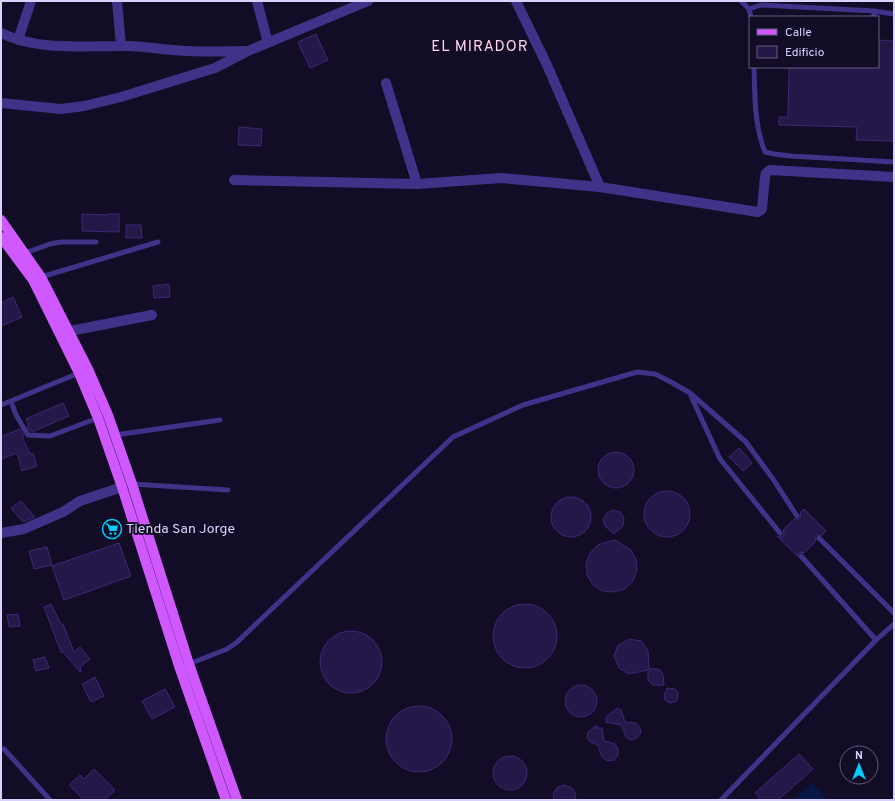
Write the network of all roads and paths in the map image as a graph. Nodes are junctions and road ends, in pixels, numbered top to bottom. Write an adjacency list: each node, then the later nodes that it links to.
1 (31, 1): 13 (street)
2 (117, 1): 15 (street)
3 (257, 1): 14 (street)
4 (368, 1): 14 (street)
5 (516, 1): 24 (street)
6 (741, 1): 7 (lane)
7 (749, 9): 8 (lane); 10 (lane)
8 (874, 11): 9 (lane); 11 (lane)
9 (894, 14)
10 (751, 16)
11 (874, 16)
12 (1, 33): 13 (street)
13 (18, 40): 15 (street)
14 (268, 43): 16 (street)
15 (121, 46): 16 (street)
16 (248, 51): 19 (street)
17 (754, 68): 20 (lane)
18 (386, 83): 23 (street)
19 (1, 103)
20 (894, 162)
21 (894, 177): 24 (street)
22 (234, 180): 23 (street)
23 (417, 184): 24 (street)
24 (600, 187)
25 (1, 220): 26 (main road)
26 (6, 242): 29 (main road); 33 (main road)
27 (96, 242): 29 (lane)
28 (158, 242): 30 (lane)
29 (25, 253): 30 (main road)
30 (41, 277): 32 (main road)
31 (152, 315): 32 (street)
32 (70, 331): 39 (main road)
33 (79, 372): 35 (lane); 37 (main road)
34 (690, 393): 42 (lane); 44 (lane); 50 (lane)
35 (11, 400): 36 (lane); 37 (lane)
36 (1, 405)
37 (98, 418): 40 (main road)
38 (220, 420): 39 (lane)
39 (115, 435): 40 (main road)
40 (127, 485): 41 (lane); 43 (street); 50 (main road); 53 (main road)
41 (228, 490)
42 (797, 516)
43 (1, 533)
44 (780, 533)
45 (819, 538): 47 (lane)
46 (801, 556): 49 (lane)
47 (894, 613)
48 (894, 624): 49 (lane)
49 (876, 640): 55 (lane)
50 (189, 664): 54 (main road)
51 (4, 749): 52 (lane)
52 (50, 800)
53 (226, 800)
54 (237, 800)
55 (721, 800)

